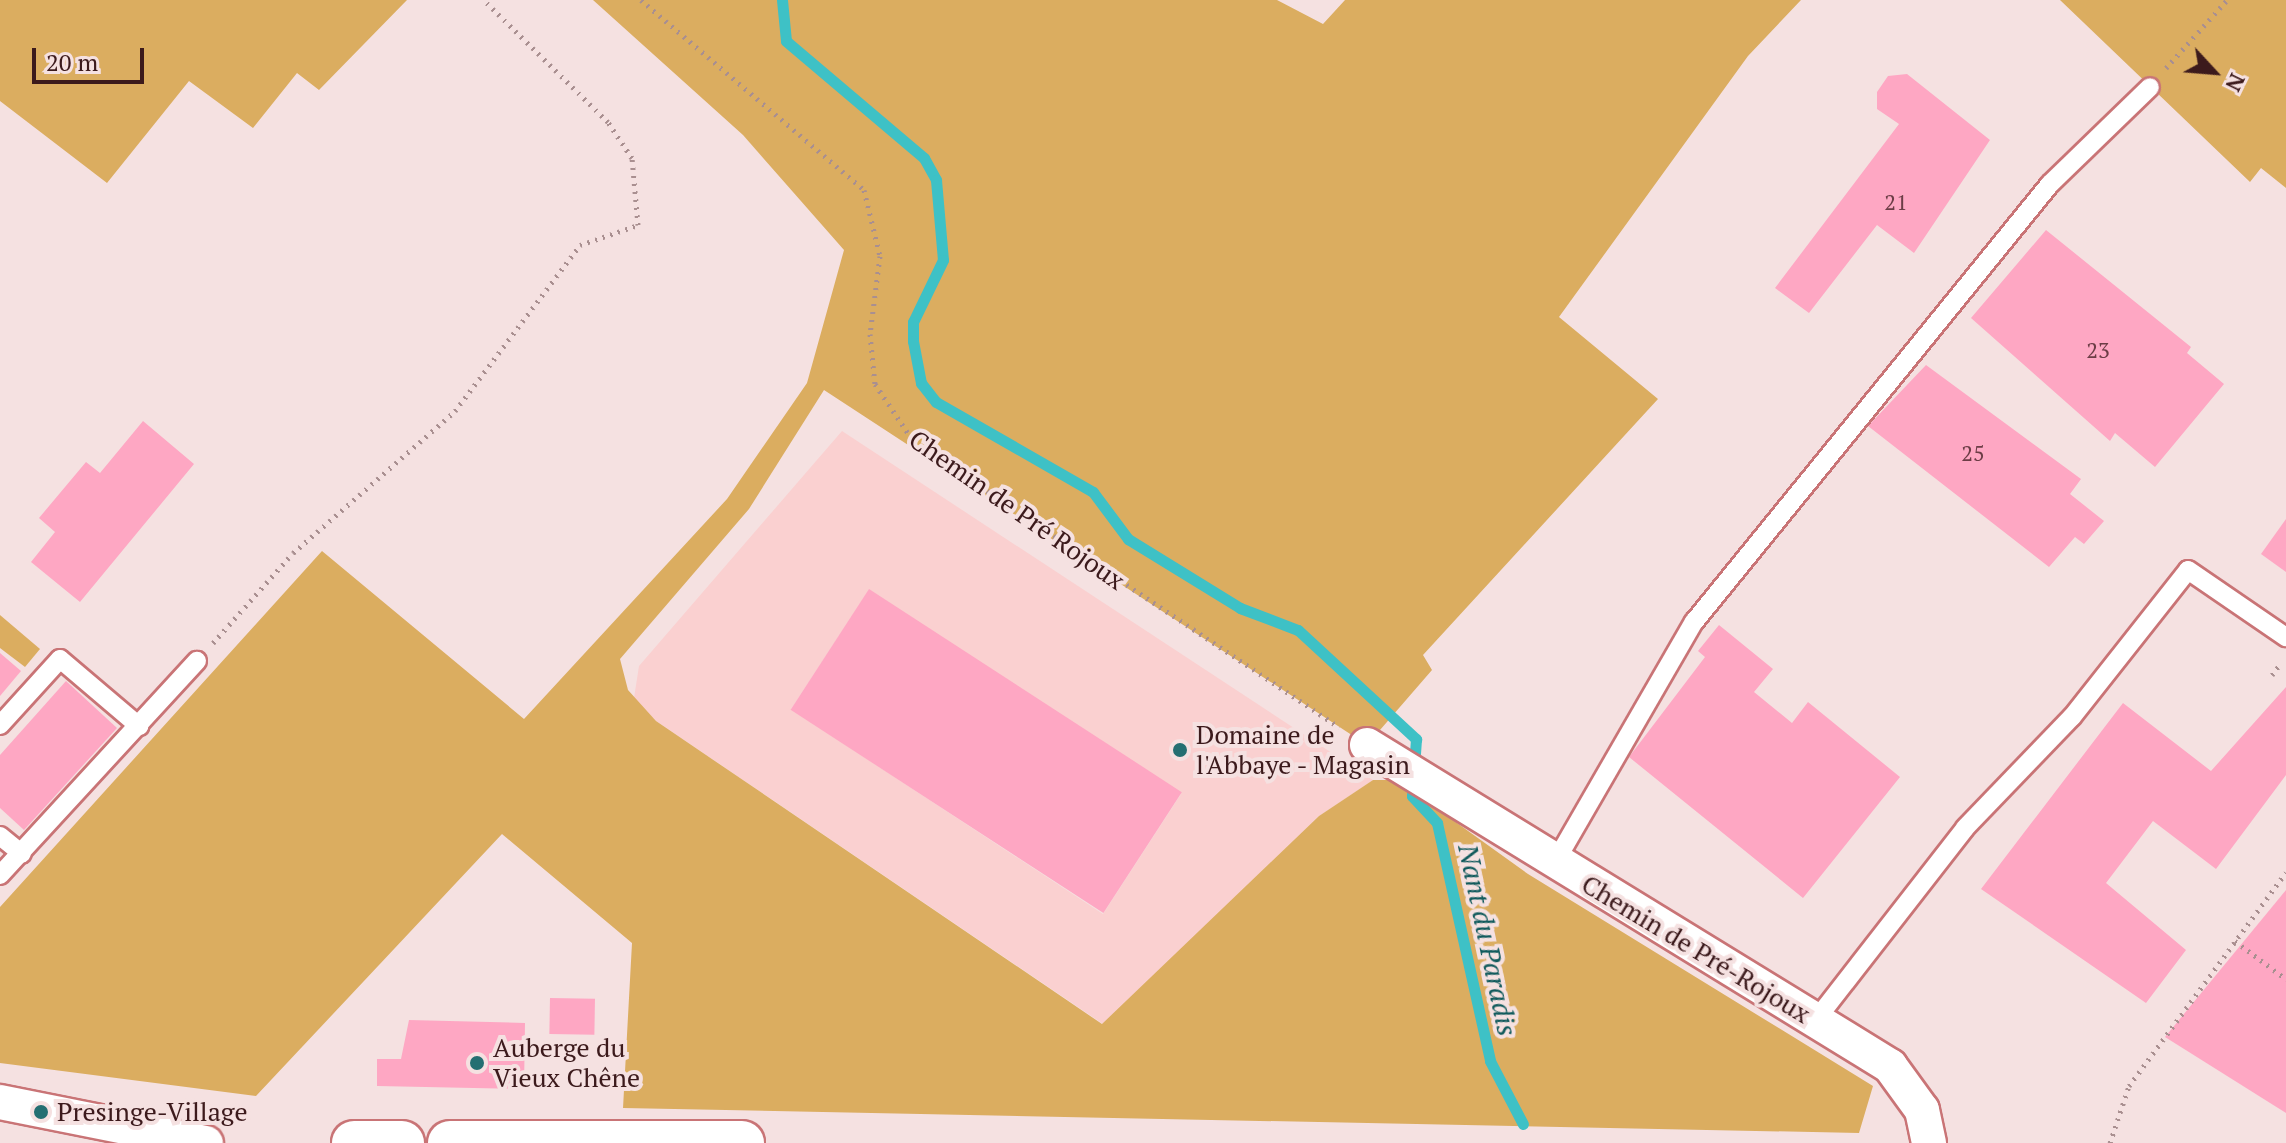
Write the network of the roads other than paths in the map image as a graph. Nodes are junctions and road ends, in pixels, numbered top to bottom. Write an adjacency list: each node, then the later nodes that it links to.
1 (2150, 87): 9 (lane)
2 (2286, 637): 11 (lane)
3 (197, 661): 5 (lane)
4 (0, 725): 5 (lane)
5 (139, 726): 8 (lane)
6 (1367, 745): 9 (street, Chemin de Pré-Rojoux)
7 (0, 836): 8 (lane)
8 (22, 854): 10 (lane)
9 (1554, 864): 11 (street, Chemin de Pré-Rojoux)
10 (0, 875)
11 (1815, 1021): 18 (street, Chemin de Pré-Rojoux)
12 (0, 1102): 13 (street)
13 (206, 1143)
14 (354, 1143): 15 (street)
15 (402, 1143)
16 (450, 1143): 17 (street)
17 (742, 1143)
18 (1929, 1143)

